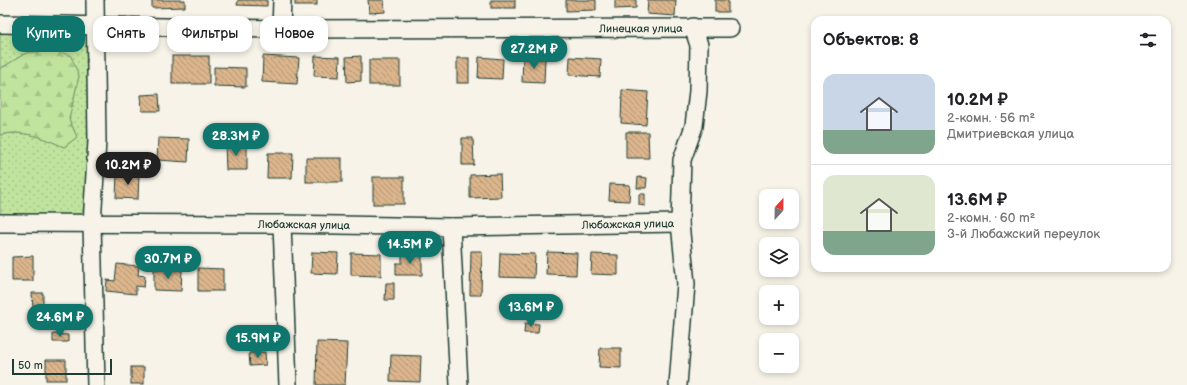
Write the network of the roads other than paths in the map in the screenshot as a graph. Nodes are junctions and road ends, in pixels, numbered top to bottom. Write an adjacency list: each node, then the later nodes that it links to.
1 (95, 0): 3 (street)
2 (282, 0): 4 (street)
3 (94, 16)
4 (281, 16)
5 (0, 24): 6 (street, Линецкая улица)
6 (93, 25)
7 (159, 26): 10 (street, Линецкая улица)
8 (693, 27): 9 (street, Линецкая улица); 11 (street, Линецкая улица); 14 (street)
9 (730, 28)
10 (260, 29)
11 (328, 29)
12 (95, 52): 15 (street)
13 (0, 223): 15 (street, Любажская улица)
14 (680, 223): 17 (street, Любажская улица); 21 (street)
15 (92, 224): 16 (street, Любажская улица); 18 (street)
16 (282, 224): 17 (street, Любажская улица); 19 (street)
17 (451, 227): 20 (street)
18 (96, 385)
19 (288, 385)
20 (460, 385)
21 (678, 385)

